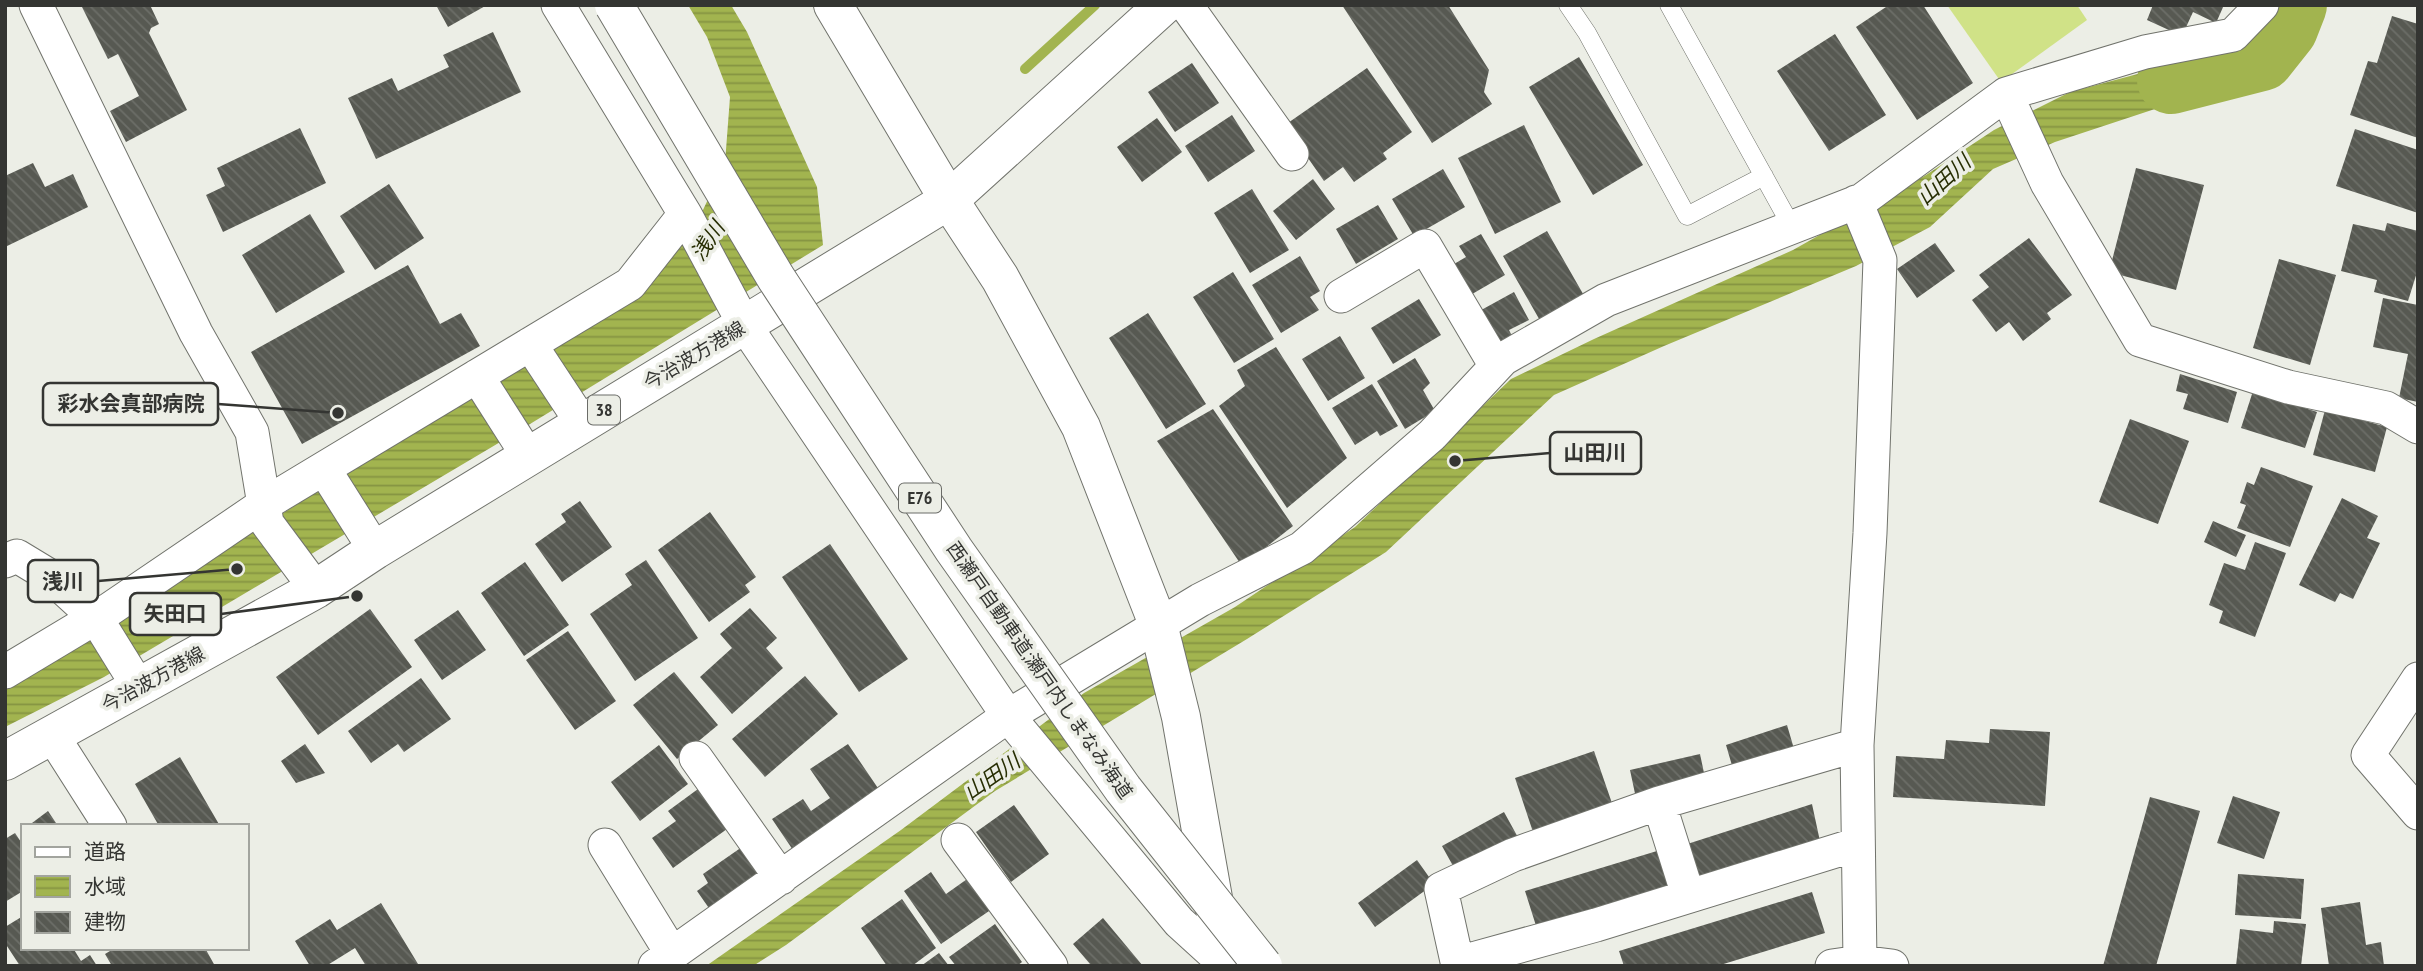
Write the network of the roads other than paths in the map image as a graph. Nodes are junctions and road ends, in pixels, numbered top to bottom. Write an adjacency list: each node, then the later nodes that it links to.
1 (36, 5): 26 (street)
2 (558, 5): 15 (street)
3 (614, 5): 53 (main road, 西瀬戸自動車道;瀬戸内しまなみ海道 / E76, bridge)
4 (833, 5): 13 (main road)
5 (1164, 5): 13 (main road, 今治波方港線 / 38)
6 (1186, 5): 11 (street)
7 (1568, 5): 12 (lane)
8 (1669, 5): 12 (lane)
9 (2262, 5): 10 (street)
10 (2006, 93): 14 (street); 23 (street)
11 (1292, 154)
12 (1764, 176): 16 (lane)
13 (949, 200): 18 (main road, 今治波方港線 / 38); 31 (main road)
14 (1857, 203): 16 (street); 37 (street)
15 (685, 214): 18 (street); 19 (street)
16 (1792, 227): 20 (street)
17 (1341, 296): 20 (street)
18 (744, 324): 22 (main road, 今治波方港線 / 38); 35 (street)
19 (531, 345): 21 (street); 22 (street)
20 (1496, 366): 31 (street)
21 (478, 377): 24 (street); 25 (street)
22 (581, 422): 24 (main road, 今治波方港線 / 38)
23 (2418, 427)
24 (527, 455): 27 (main road, 今治波方港線 / 38)
25 (324, 469): 26 (street); 27 (street)
26 (265, 514): 29 (street); 30 (street)
27 (375, 550): 29 (main road, 今治波方港線 / 38)
28 (5, 561): 30 (street)
29 (308, 578): 34 (main road, 今治波方港線 / 38)
30 (96, 619): 32 (street); 34 (street)
31 (1158, 624): 35 (street); 49 (main road)
32 (5, 672)
33 (2418, 679): 41 (street)
34 (137, 685): 36 (main road, 今治波方港線 / 38)
35 (1009, 716): 46 (street); 49 (street)
36 (52, 735): 39 (main road, 今治波方港線 / 38); 42 (street)
37 (1857, 745): 40 (street); 44 (street)
38 (696, 758): 46 (street)
39 (5, 761)
40 (1660, 803): 47 (street); 50 (street)
41 (2418, 813)
42 (109, 824)
43 (958, 840): 52 (street)
44 (1858, 844): 47 (street); 51 (street)
45 (605, 845): 48 (street)
46 (781, 878): 48 (street)
47 (1688, 895): 50 (street)
48 (663, 960)
49 (1225, 964)
50 (1458, 965)
51 (1861, 965)
52 (1051, 966)
53 (1263, 966)

